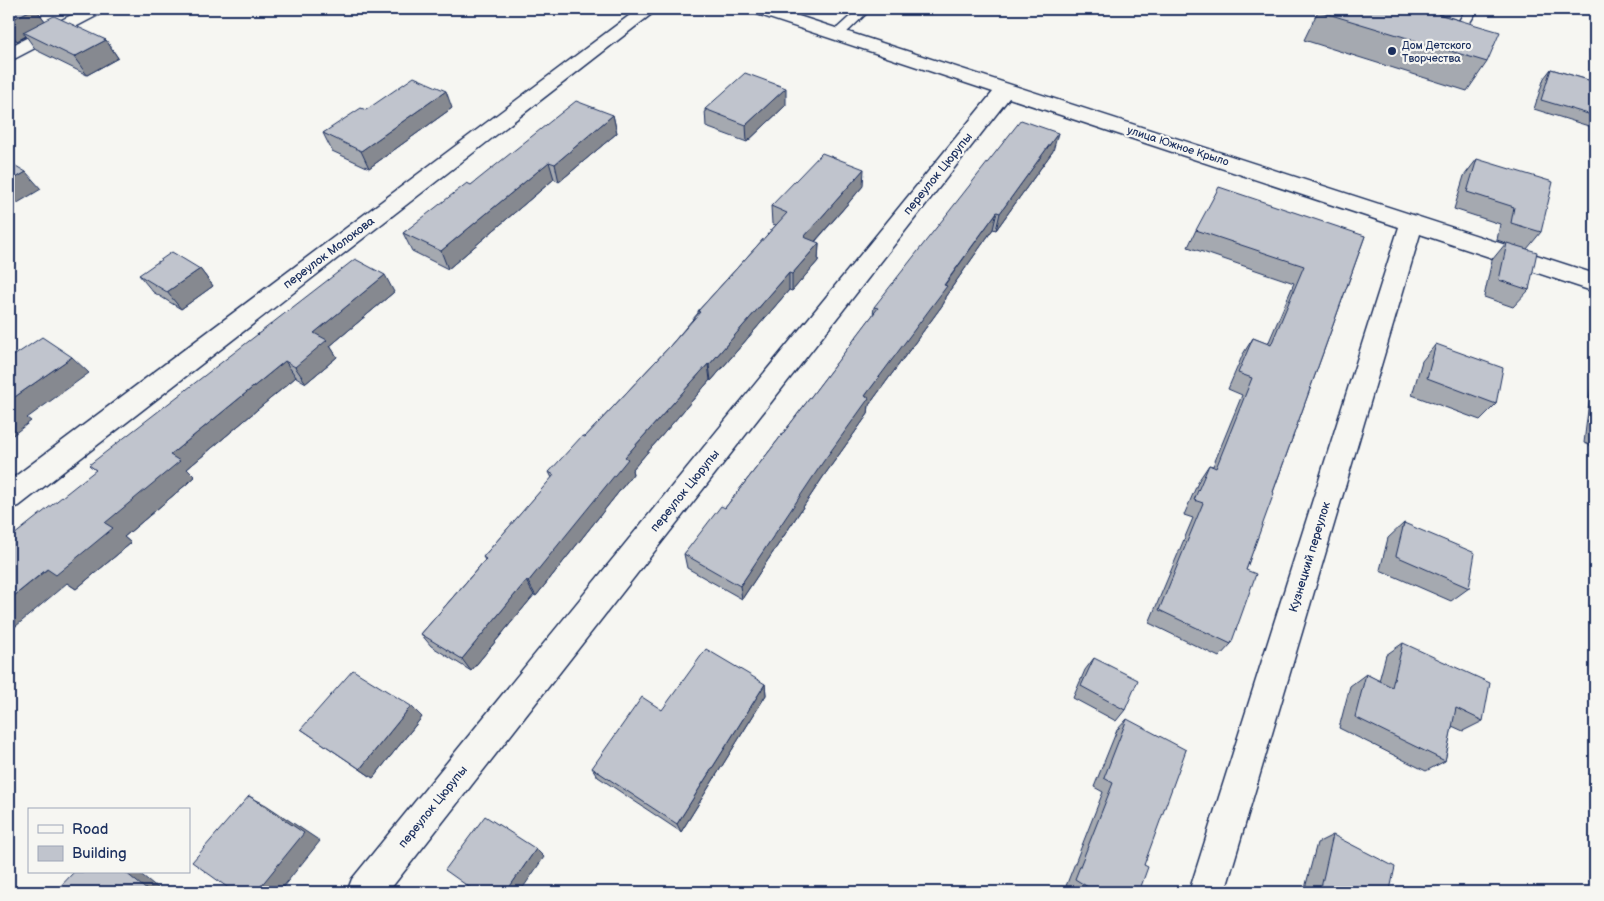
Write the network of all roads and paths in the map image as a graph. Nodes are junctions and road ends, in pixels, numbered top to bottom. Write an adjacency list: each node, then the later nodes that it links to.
1 (96, 9): 8 (street)
2 (649, 9): 12 (street, переулок Молокова)
3 (760, 9): 7 (street, улица Южное Крыло)
4 (865, 9): 7 (lane)
5 (1403, 9): 6 (lane)
6 (1472, 9)
7 (838, 34): 9 (street, улица Южное Крыло)
8 (9, 54)
9 (1006, 89): 10 (street, улица Южное Крыло); 13 (street, переулок Цюрупы)
10 (1412, 222): 11 (street, улица Южное Крыло); 14 (street, Кузнецкий переулок)
11 (1595, 283)
12 (9, 497)
13 (365, 892)
14 (1207, 892)

